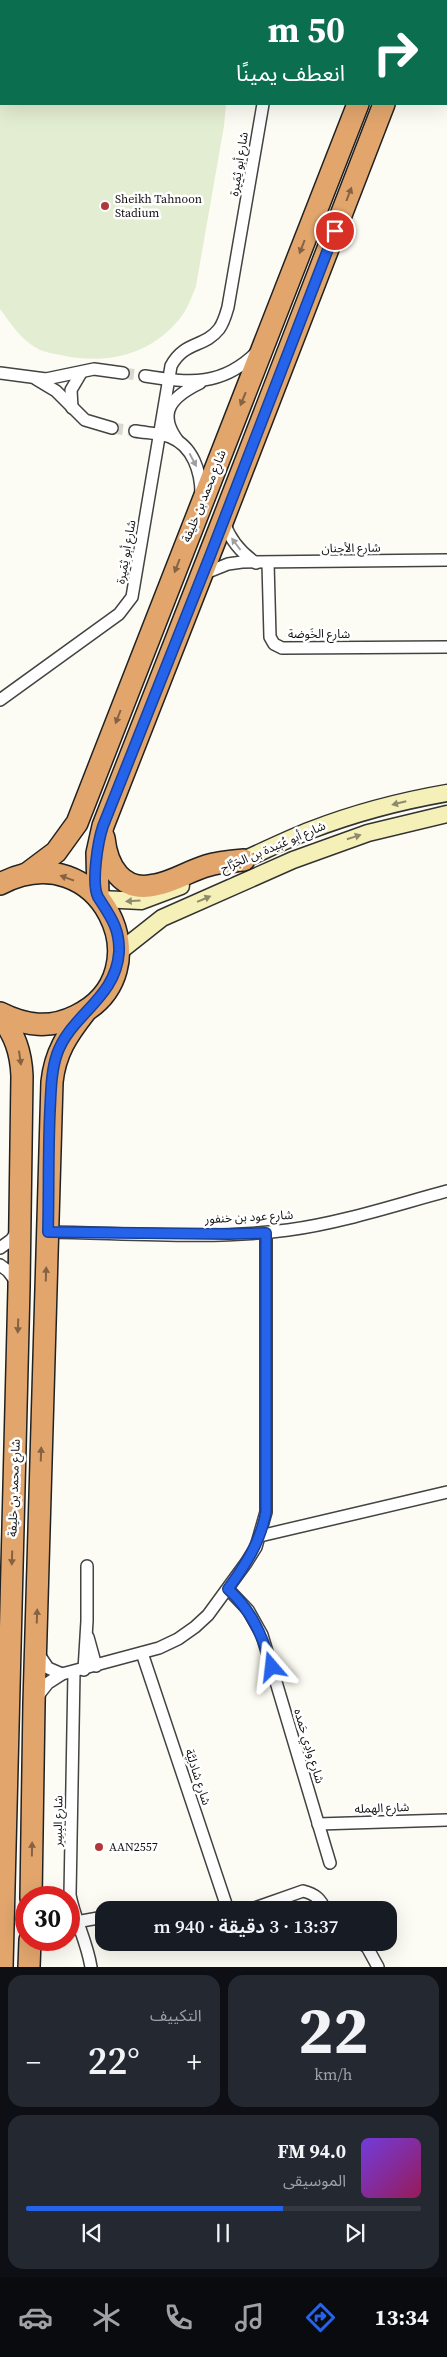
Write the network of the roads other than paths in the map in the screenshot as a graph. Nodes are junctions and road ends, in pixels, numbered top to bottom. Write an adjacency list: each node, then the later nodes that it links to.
1 (263, 105): 10 (street, شارع أبو ثِمَيرة)
2 (358, 105): 4 (highway, شارع محمد بن خليفة, one-way to 4)
3 (384, 105): 18 (highway, one-way to 3)
4 (265, 344): 11 (street); 17 (highway, شارع محمد بن خليفة, one-way to 17)
5 (81, 372): 7 (street); 9 (street); 12 (street)
6 (0, 373): 9 (street)
7 (123, 373)
8 (145, 376): 10 (street)
9 (35, 378): 12 (street)
10 (168, 380): 11 (street); 15 (street, شارع أبو ثِمَيرة)
11 (209, 380): 16 (street)
12 (73, 410): 13 (street)
13 (112, 428)
14 (135, 431): 15 (street)
15 (160, 434): 16 (street); 24 (street, شارع أبو ثِمَيرة)
16 (178, 441): 17 (street, one-way to 17)
17 (201, 503): 30 (highway, شارع محمد بن خليفة, one-way to 30)
18 (224, 520): 20 (street, one-way to 18); 22 (highway)
19 (447, 560): 21 (street, شارع الأجنان)
20 (256, 563): 21 (street, شارع الأجنان); 22 (street, شارع الأجنان)
21 (268, 563): 23 (street, شارع الخَوضة)
22 (203, 574): 27 (highway)
23 (447, 647)
24 (0, 700)
25 (447, 793): 28 (main road, شارع أبو عُبَيدة بن الجَرَّاح, one-way to 28)
26 (447, 814): 33 (main road, شارع أبو عُبَيدة بن الجَرَّاح, one-way to 26)
27 (103, 826): 28 (highway); 32 (highway)
28 (244, 860): 32 (main road, شارع أبو عُبَيدة بن الجَرَّاح, one-way to 32)
29 (0, 871): 30 (street)
30 (25, 874): 31 (highway); 32 (highway, one-way to 30)
31 (0, 884)
32 (99, 898): 33 (highway)
33 (119, 952): 34 (highway)
34 (85, 1012): 35 (highway); 38 (highway, شارع محمد بن خليفة)
35 (0, 1014): 37 (highway, شارع محمد بن خليفة, one-way to 37)
36 (447, 1191): 39 (street, شارع عود بن خنفور)
37 (21, 1226): 40 (street); 42 (highway, شارع محمد بن خليفة)
38 (48, 1232): 39 (street, شارع عود بن خنفور); 48 (highway, شارع محمد بن خليفة, one-way to 38)
39 (266, 1233): 44 (street)
40 (0, 1248)
41 (0, 1265): 42 (street)
42 (19, 1287): 56 (highway, شارع محمد بن خليفة, one-way to 56)
43 (447, 1492): 44 (street)
44 (260, 1536): 46 (street)
45 (87, 1566): 47 (street, شارع البِسِر)
46 (228, 1589): 49 (street); 55 (street, شارع وادِي حَمده)
47 (86, 1633): 50 (street); 51 (street, شارع البِسِر)
48 (36, 1648): 52 (street); 53 (highway, شارع محمد بن خليفة)
49 (142, 1653): 50 (street); 60 (street, شارع شادلِيَّة)
50 (96, 1666): 51 (street)
51 (79, 1671): 52 (street); 59 (street, شارع البِسِر)
52 (62, 1674): 53 (street)
53 (34, 1703): 58 (highway, شارع محمد بن خليفة, one-way to 53)
54 (447, 1820): 55 (street, شارع الهمله)
55 (318, 1824): 57 (street, شارع وادِي حَمده)
56 (2, 1846): 63 (highway, شارع محمد بن خليفة)
57 (330, 1863)
58 (31, 1886)
59 (70, 1886)
60 (225, 1901)
61 (275, 1901): 62 (street)
62 (320, 1901)
63 (2, 1902): 69 (highway, شارع محمد بن خليفة)
64 (95, 1919): 65 (street)
65 (80, 1921)
66 (80, 1932): 71 (street, شارع البِسِر)
67 (30, 1951): 70 (highway)
68 (369, 1951): 72 (street)
69 (2, 1967)
70 (29, 1967)
71 (92, 1967)
72 (378, 1967)

